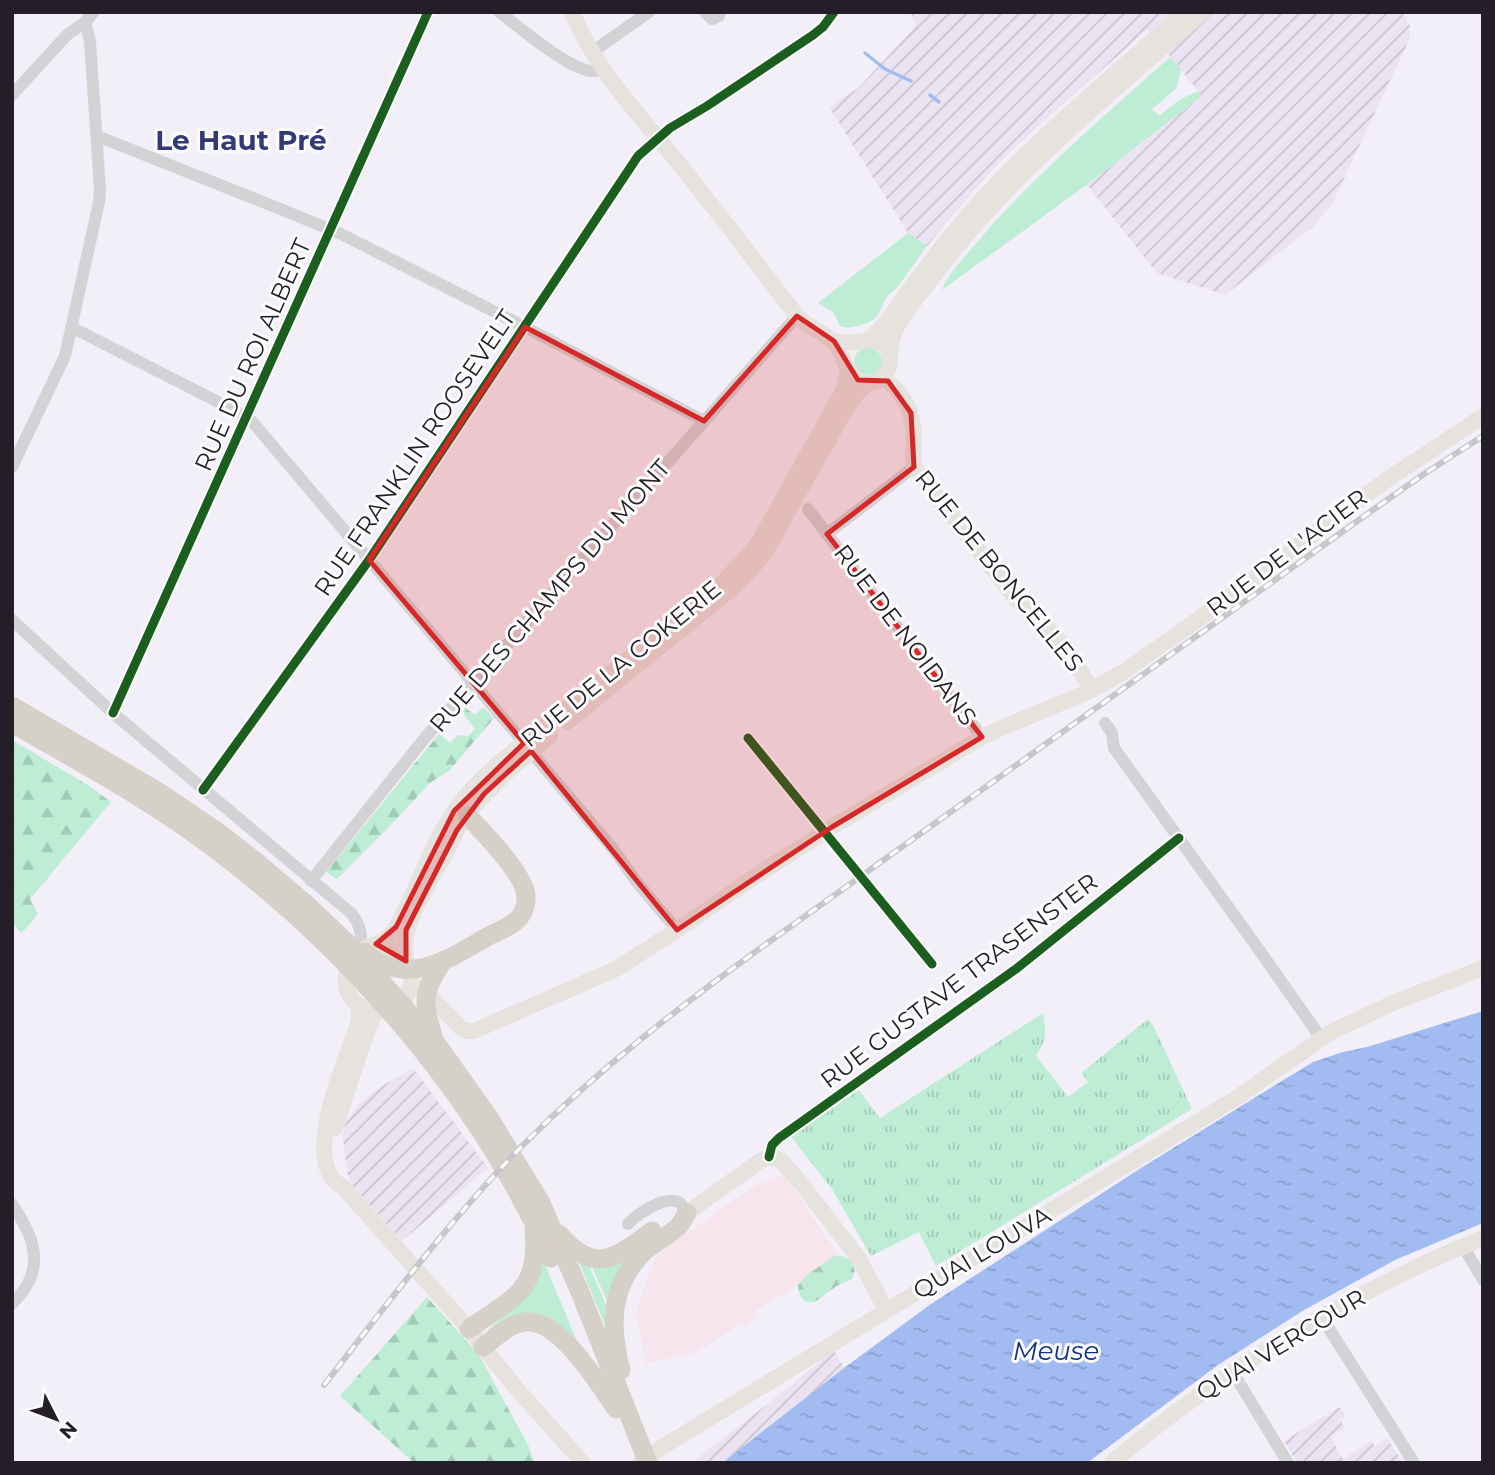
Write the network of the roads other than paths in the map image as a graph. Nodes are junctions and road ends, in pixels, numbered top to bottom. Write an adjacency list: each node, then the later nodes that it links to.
1 (94, 12): 11 (street)
2 (428, 12): 17 (street, RUE DU ROI ALBERT)
3 (499, 12): 13 (street)
4 (572, 12): 12 (main road)
5 (649, 12): 12 (street)
6 (705, 12): 7 (street)
7 (720, 12)
8 (834, 12): 16 (street, RUE FRANKLIN ROOSEVELT)
9 (1185, 12): 22 (main road)
10 (1203, 12): 23 (main road)
11 (85, 22): 14 (street); 15 (street)
12 (592, 52): 13 (main road)
13 (601, 68): 16 (main road)
14 (12, 95)
15 (97, 135): 17 (street); 19 (street)
16 (657, 138): 18 (main road); 20 (street, RUE FRANKLIN ROOSEVELT)
17 (331, 230): 20 (street); 28 (street, RUE DU ROI ALBERT)
18 (797, 316): 21 (main road); 29 (street, RUE DES CHAMPS DU MONT)
19 (71, 327): 28 (street); 30 (street)
20 (525, 327): 29 (street); 34 (street, RUE FRANKLIN ROOSEVELT)
21 (834, 341): 22 (main road); 24 (main road)
22 (864, 341): 23 (main road); 24 (main road)
23 (890, 355): 25 (main road)
24 (848, 367): 26 (main road); 43 (main road, RUE DE LA COKERIE)
25 (884, 377): 26 (main road); 31 (main road, RUE DE BONCELLES)
26 (868, 383): 43 (main road, RUE DE LA COKERIE)
27 (1483, 416): 37 (main road, RUE DE L'ACIER)
28 (247, 417): 34 (street); 39 (street, RUE DU ROI ALBERT)
29 (704, 421): 36 (street, RUE DES CHAMPS DU MONT)
30 (12, 467)
31 (914, 467): 33 (street, RUE DE NOIDANS); 37 (main road, RUE DE BONCELLES)
32 (807, 509): 33 (street, RUE DE NOIDANS)
33 (827, 534): 42 (street, RUE DE NOIDANS)
34 (369, 560): 36 (street); 44 (street, RUE FRANKLIN ROOSEVELT)
35 (12, 620): 39 (street)
36 (473, 683): 43 (street); 47 (street, RUE DES CHAMPS DU MONT)
37 (1093, 690): 42 (main road, RUE DE L'ACIER)
38 (12, 706): 50 (highway)
39 (113, 713): 44 (street)
40 (12, 723): 62 (highway)
41 (1105, 723): 46 (street)
42 (982, 737): 48 (main road, RUE DE L'ACIER)
43 (527, 747): 45 (main road, RUE DE LA COKERIE); 48 (street); 49 (main road, RUE DE LA COKERIE)
44 (203, 790): 47 (street)
45 (467, 815): 51 (main road, RUE DE LA COKERIE); 52 (highway)
46 (1179, 838): 57 (street); 59 (street, RUE GUSTAVE TRASENSTER)
47 (311, 881): 50 (street)
48 (677, 930): 54 (main road, RUE DE L'ACIER)
49 (376, 944): 50 (main road, RUE DE LA COKERIE); 51 (main road)
50 (354, 948): 52 (highway); 55 (main road); 58 (highway)
51 (406, 961): 54 (main road, RUE DE LA COKERIE)
52 (444, 961): 58 (highway)
53 (1483, 968): 57 (main road, QUAI LOUVA)
54 (411, 985): 56 (main road)
55 (359, 1006): 56 (main road); 60 (main road)
56 (375, 1012): 60 (main road)
57 (1321, 1038): 70 (main road, QUAI LOUVA)
58 (436, 1043): 62 (highway)
59 (769, 1157): 63 (main road, RUE GUSTAVE TRASENSTER); 70 (main road)
60 (342, 1186): 72 (main road)
61 (12, 1204): 69 (street)
62 (530, 1204): 65 (highway); 72 (highway); 75 (highway)
63 (687, 1213): 64 (street); 65 (highway); 75 (highway)
64 (628, 1224)
65 (551, 1225): 75 (highway)
66 (1483, 1238): 67 (main road, QUAI VERCOUR)
67 (1463, 1246): 68 (street); 71 (main road, QUAI VERCOUR)
68 (1483, 1279)
69 (12, 1304)
70 (886, 1310): 78 (main road, QUAI LOUVA)
71 (1321, 1316): 74 (main road, QUAI VERCOUR); 82 (street)
72 (469, 1329): 73 (main road)
73 (484, 1347): 75 (highway); 77 (main road)
74 (1232, 1371): 80 (main road, QUAI VERCOUR); 81 (street)
75 (620, 1406): 76 (highway)
76 (629, 1429): 78 (highway); 79 (highway)
77 (583, 1463)
78 (638, 1463)
79 (648, 1463)
80 (1111, 1463)
81 (1288, 1463)
82 (1414, 1463)

